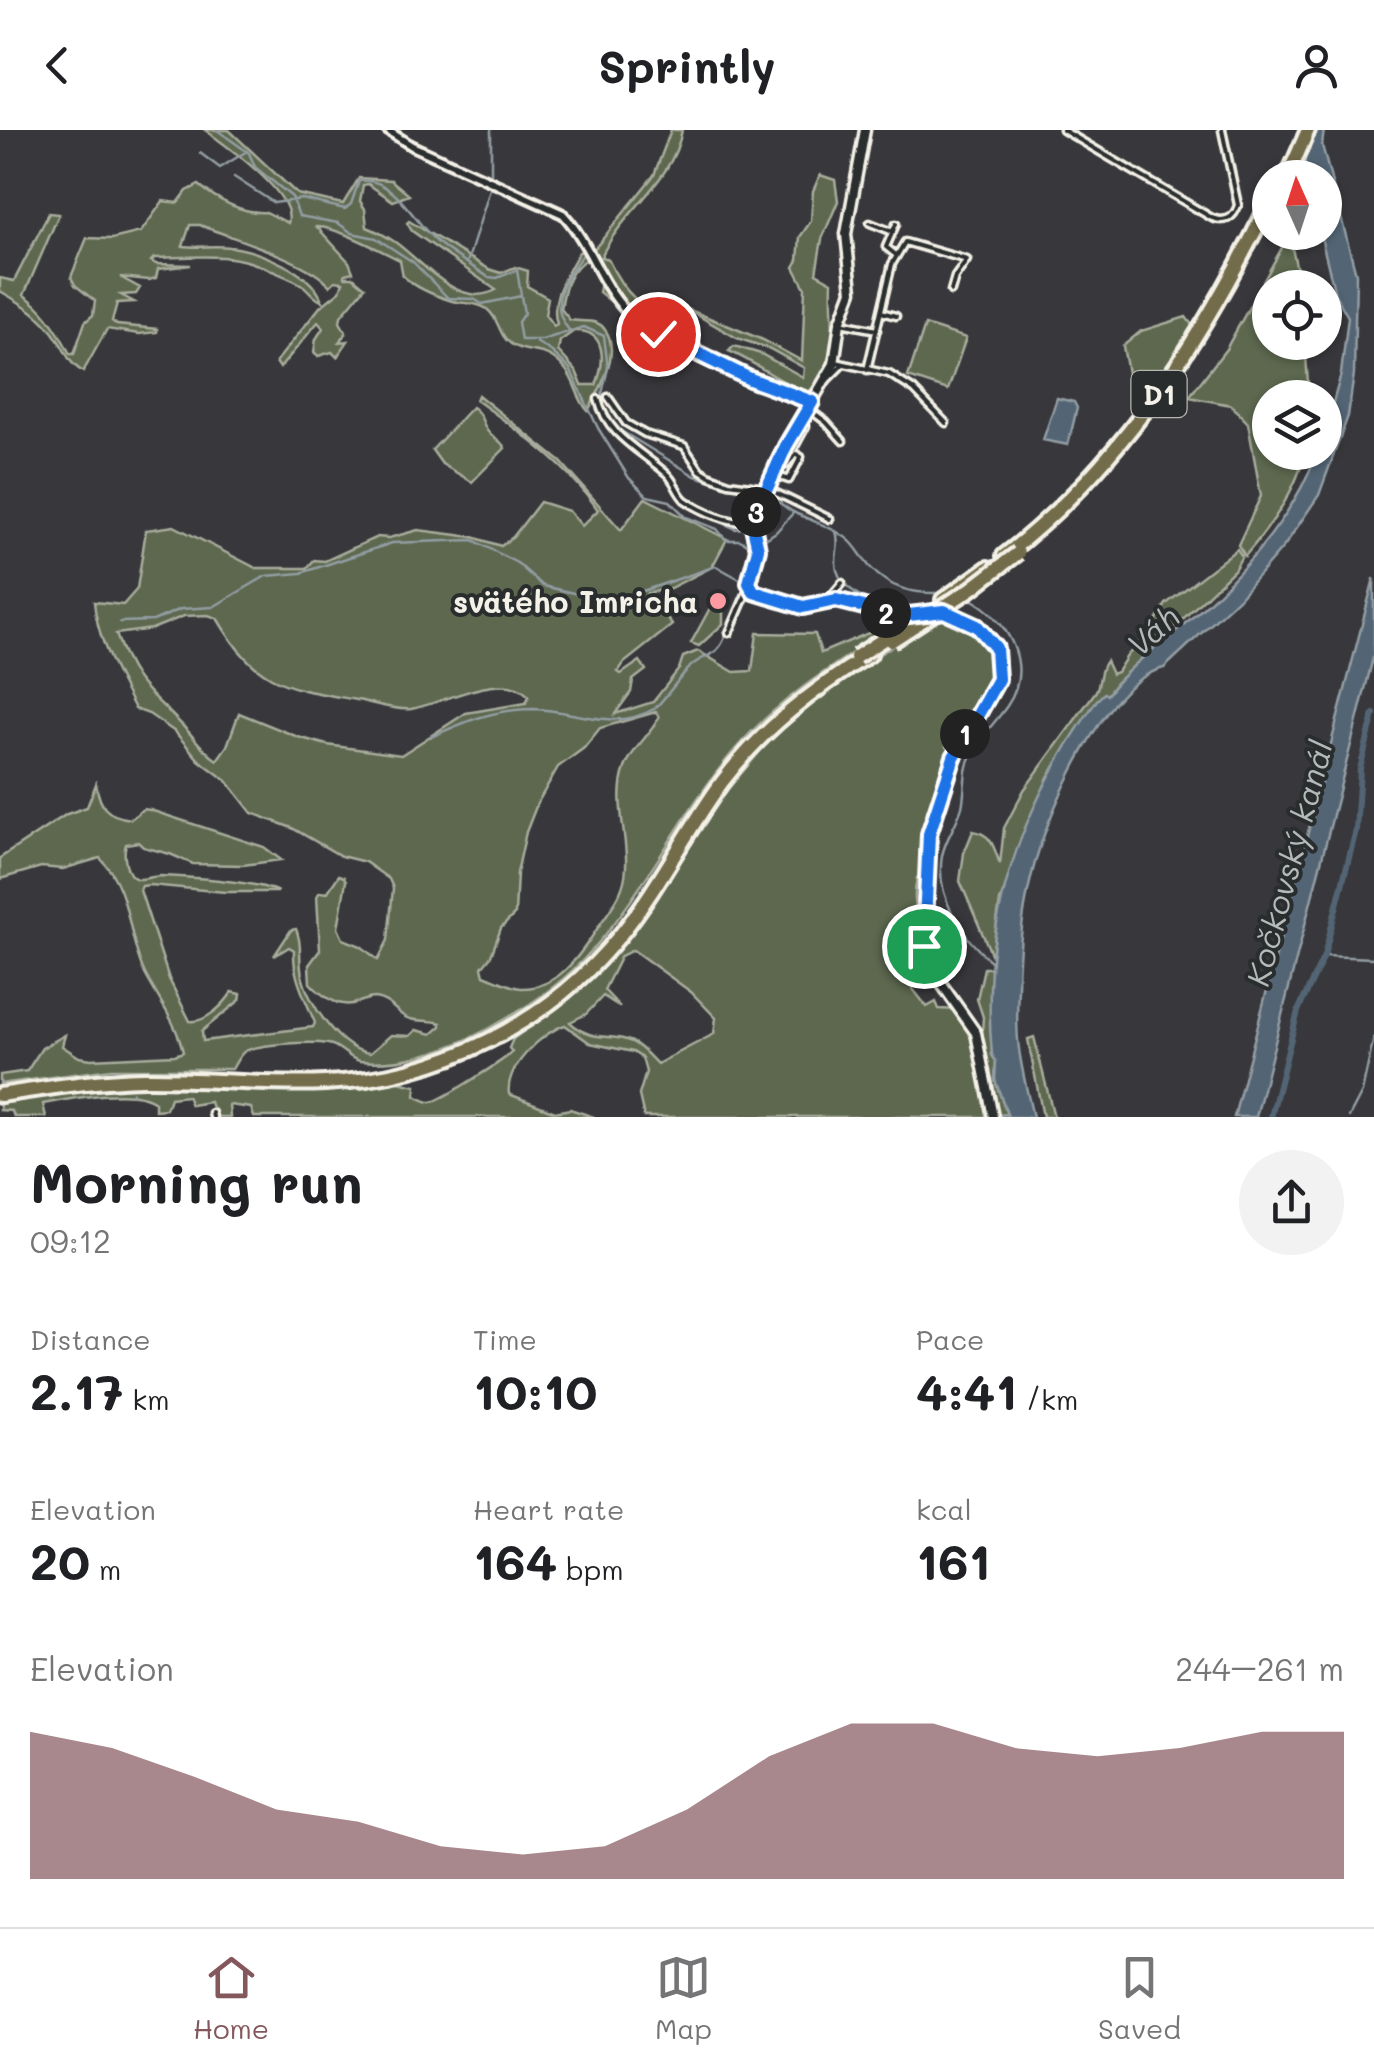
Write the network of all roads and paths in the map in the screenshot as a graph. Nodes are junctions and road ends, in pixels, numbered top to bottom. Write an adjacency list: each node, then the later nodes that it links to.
1 (387, 130): 23 (street)
2 (865, 130): 15 (main road)
3 (1063, 130): 4 (street)
4 (1222, 130)
5 (1305, 130): 6 (highway)
6 (1292, 160)
7 (870, 223): 9 (street)
8 (896, 224): 9 (street)
9 (893, 232): 11 (street)
10 (1252, 242): 33 (highway, D1)
11 (896, 255): 12 (street); 13 (street)
12 (950, 291)
13 (881, 312): 14 (street); 16 (street)
14 (896, 316)
15 (840, 323): 16 (street); 17 (main road)
16 (877, 330): 19 (street)
17 (835, 361): 18 (street); 20 (main road)
18 (846, 364): 19 (street); 20 (street)
19 (867, 370): 24 (street)
20 (827, 380): 23 (main road)
21 (608, 397): 30 (street)
22 (598, 399): 32 (street)
23 (808, 408): 25 (street); 26 (main road); 26 (street)
24 (946, 423)
25 (842, 440)
26 (789, 452): 27 (main road); 28 (street)
27 (781, 463): 28 (street); 29 (main road)
28 (794, 469): 29 (street)
29 (772, 474): 30 (main road)
30 (764, 494): 31 (street); 32 (main road)
31 (830, 519)
32 (752, 522): 35 (main road)
33 (1016, 550): 38 (highway, D1, bridge); 38 (highway, D1, bridge)
34 (842, 583): 36 (street)
35 (752, 589): 36 (main road); 37 (street)
36 (826, 602): 40 (main road)
37 (729, 633)
38 (829, 678): 39 (highway, D1)
39 (0, 1092)
40 (993, 1117)

